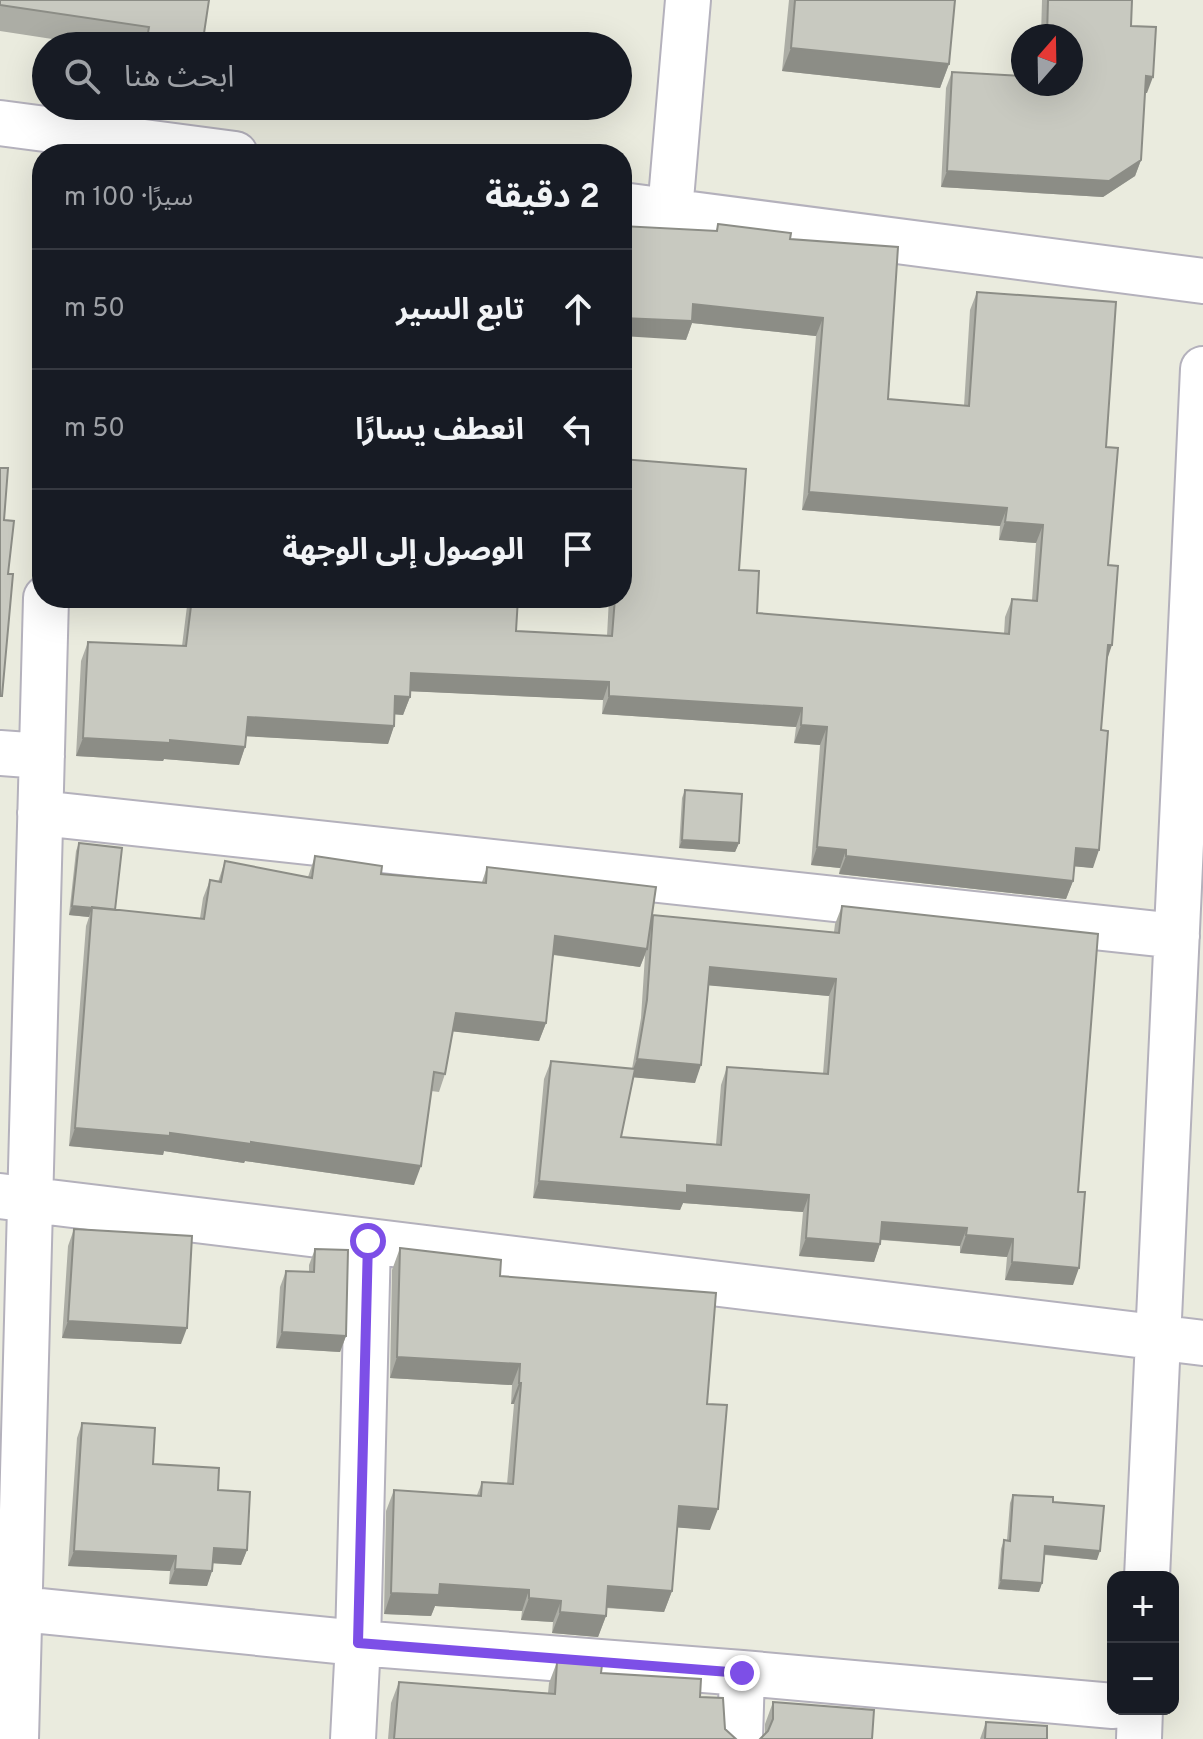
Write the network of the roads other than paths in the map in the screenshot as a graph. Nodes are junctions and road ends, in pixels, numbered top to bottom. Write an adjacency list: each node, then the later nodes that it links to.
1 (688, 0): 6 (street)
2 (0, 123): 3 (street)
3 (59, 142): 4 (street)
4 (88, 144)
5 (632, 206): 6 (street)
6 (670, 211): 7 (street)
7 (1203, 281)
8 (1203, 369): 12 (street)
9 (44, 608): 10 (street)
10 (21, 755): 11 (street)
11 (40, 813): 12 (street); 13 (street)
12 (1177, 936): 15 (street)
13 (15, 1198): 14 (street); 18 (street)
14 (368, 1241): 15 (street); 19 (street)
15 (1158, 1337): 16 (street); 17 (street)
16 (1203, 1343)
17 (1147, 1571)
18 (10, 1608): 19 (street); 23 (street)
19 (358, 1643): 20 (street); 24 (street)
20 (742, 1673): 21 (street); 25 (street)
21 (1107, 1705)
22 (1140, 1715): 26 (street)
23 (16, 1739)
24 (353, 1739)
25 (740, 1739)
26 (1139, 1739)

